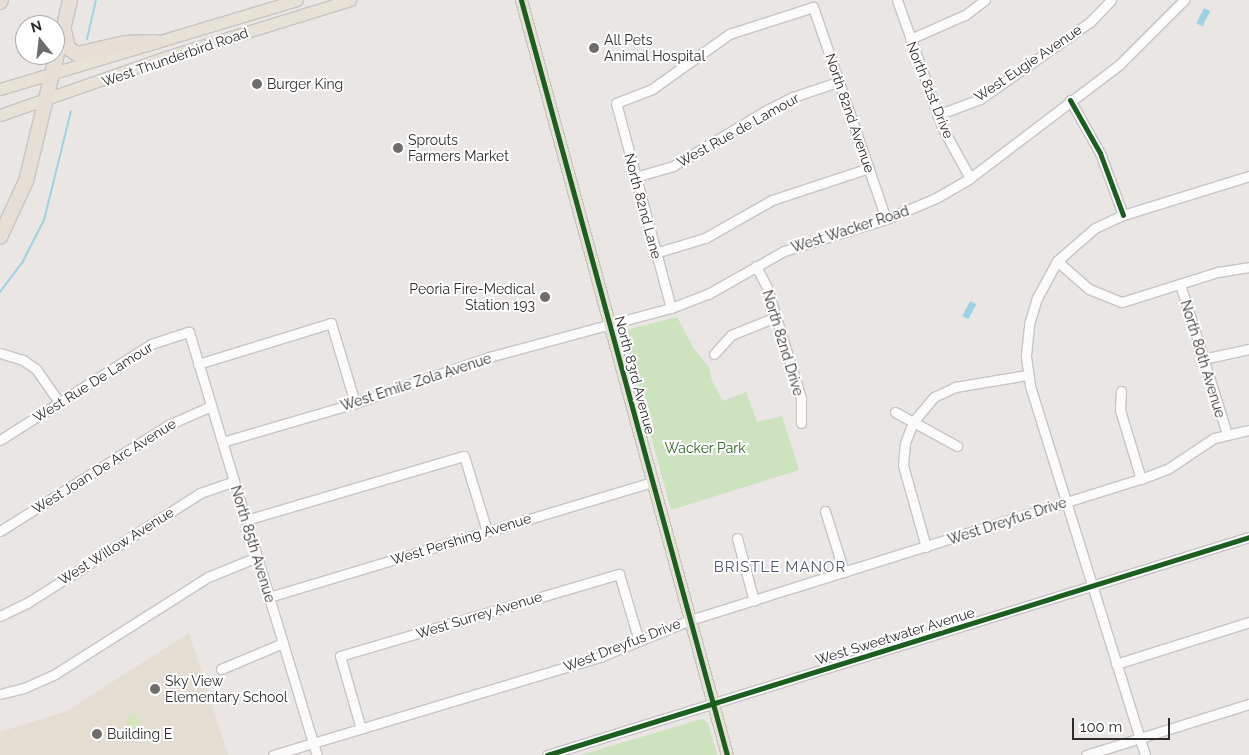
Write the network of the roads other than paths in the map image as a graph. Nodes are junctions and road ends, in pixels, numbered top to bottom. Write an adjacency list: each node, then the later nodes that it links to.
1 (70, 0): 9 (highway)
2 (297, 0): 12 (main road, West Thunderbird Road)
3 (350, 0): 18 (main road, West Thunderbird Road)
4 (521, 0): 36 (main road, North 83rd Avenue)
5 (897, 0): 11 (street, North 81st Drive)
6 (984, 0): 11 (street)
7 (1111, 0): 21 (street, West Eugie Avenue)
8 (1184, 0): 17 (street, West Wacker Road)
9 (65, 21)
10 (65, 31): 12 (highway)
11 (910, 39): 21 (street, North 81st Drive)
12 (156, 42): 14 (main road, West Thunderbird Road)
13 (53, 65): 14 (highway)
14 (51, 74): 16 (main road, West Thunderbird Road); 18 (highway)
15 (840, 81): 19 (street, North 82nd Avenue); 22 (street, North 82nd Avenue); 24 (street, West Rue de Lamour)
16 (0, 89)
17 (1070, 100): 25 (street, West Wacker Road); 26 (street)
18 (45, 102): 20 (main road, West Thunderbird Road); 28 (highway)
19 (616, 103): 24 (street, North 82nd Lane)
20 (0, 115)
21 (937, 115): 25 (street, North 81st Drive)
22 (869, 168): 27 (street, North 82nd Avenue); 29 (street)
23 (1249, 176): 26 (street)
24 (636, 177): 29 (street, North 82nd Lane)
25 (970, 178): 27 (street, West Wacker Road)
26 (1123, 215): 30 (street)
27 (886, 219): 31 (street, West Wacker Road)
28 (0, 237)
29 (655, 253): 34 (street, North 82nd Lane)
30 (1058, 261): 33 (street); 43 (street)
31 (756, 266): 34 (street, West Wacker Road); 35 (street, North 82nd Drive)
32 (1249, 268): 33 (street)
33 (1180, 284): 41 (street, North 80th Avenue)
34 (671, 308): 36 (street, West Wacker Road)
35 (776, 317): 40 (street); 50 (street, North 82nd Drive)
36 (610, 325): 46 (street, West Emile Zola Avenue); 58 (main road, North 83rd Avenue)
37 (189, 332): 42 (street, North 85th Avenue); 45 (street, West Rue De Lamour)
38 (1249, 349): 41 (street)
39 (0, 353): 45 (street)
40 (714, 354)
41 (1203, 359): 52 (street, North 80th Avenue)
42 (198, 364): 46 (street); 47 (street, North 85th Avenue)
43 (1028, 375): 49 (street); 59 (street)
44 (1121, 391): 56 (street)
45 (59, 402): 53 (street, West Rue De Lamour)
46 (356, 403): 54 (street, West Emile Zola Avenue)
47 (211, 406): 54 (street, North 85th Avenue); 62 (street, West Joan De Arc Avenue)
48 (896, 412): 49 (street)
49 (913, 422): 55 (street); 66 (street)
50 (801, 423)
51 (1249, 430): 52 (street, West Dreyfus Drive)
52 (1226, 434): 56 (street, West Dreyfus Drive)
53 (0, 440)
54 (222, 442): 57 (street, North 85th Avenue)
55 (957, 446)
56 (1141, 479): 59 (street, West Dreyfus Drive)
57 (234, 481): 61 (street, North 85th Avenue); 72 (street, West Willow Avenue)
58 (653, 482): 63 (street, West Pershing Avenue); 73 (main road, North 83rd Avenue)
59 (1066, 502): 66 (street, West Dreyfus Drive); 69 (street)
60 (825, 511): 68 (street)
61 (246, 520): 63 (street); 67 (street, North 85th Avenue)
62 (0, 531)
63 (487, 531): 70 (street, West Pershing Avenue)
64 (1249, 536): 69 (street, West Sweetwater Avenue)
65 (737, 538): 71 (street)
66 (926, 547): 68 (street, West Dreyfus Drive)
67 (257, 557): 70 (street, North 85th Avenue); 79 (street)
68 (844, 572): 71 (street, West Dreyfus Drive)
69 (1091, 586): 77 (street); 81 (street, West Sweetwater Avenue)
70 (269, 597): 76 (street, North 85th Avenue)
71 (754, 601): 73 (street, West Dreyfus Drive)
72 (0, 616)
73 (690, 620): 75 (street, West Dreyfus Drive); 81 (main road, North 83rd Avenue)
74 (1249, 622): 77 (street)
75 (639, 640): 82 (street, West Dreyfus Drive); 82 (street, West Surrey Avenue)
76 (283, 643): 78 (street); 84 (street, North 85th Avenue)
77 (1116, 664): 83 (street)
78 (221, 669)
79 (0, 694)
80 (1249, 704): 83 (street)
81 (714, 705): 87 (street, West Sweetwater Avenue); 88 (main road, North 83rd Avenue)
82 (361, 729): 84 (street, West Dreyfus Drive)
83 (1140, 738): 89 (street); 90 (street)
84 (313, 743): 85 (street, West Dreyfus Drive); 86 (street, North 85th Avenue)
85 (273, 755)
86 (317, 755)
87 (547, 755)
88 (727, 755)
89 (1086, 755)
90 (1145, 755)

